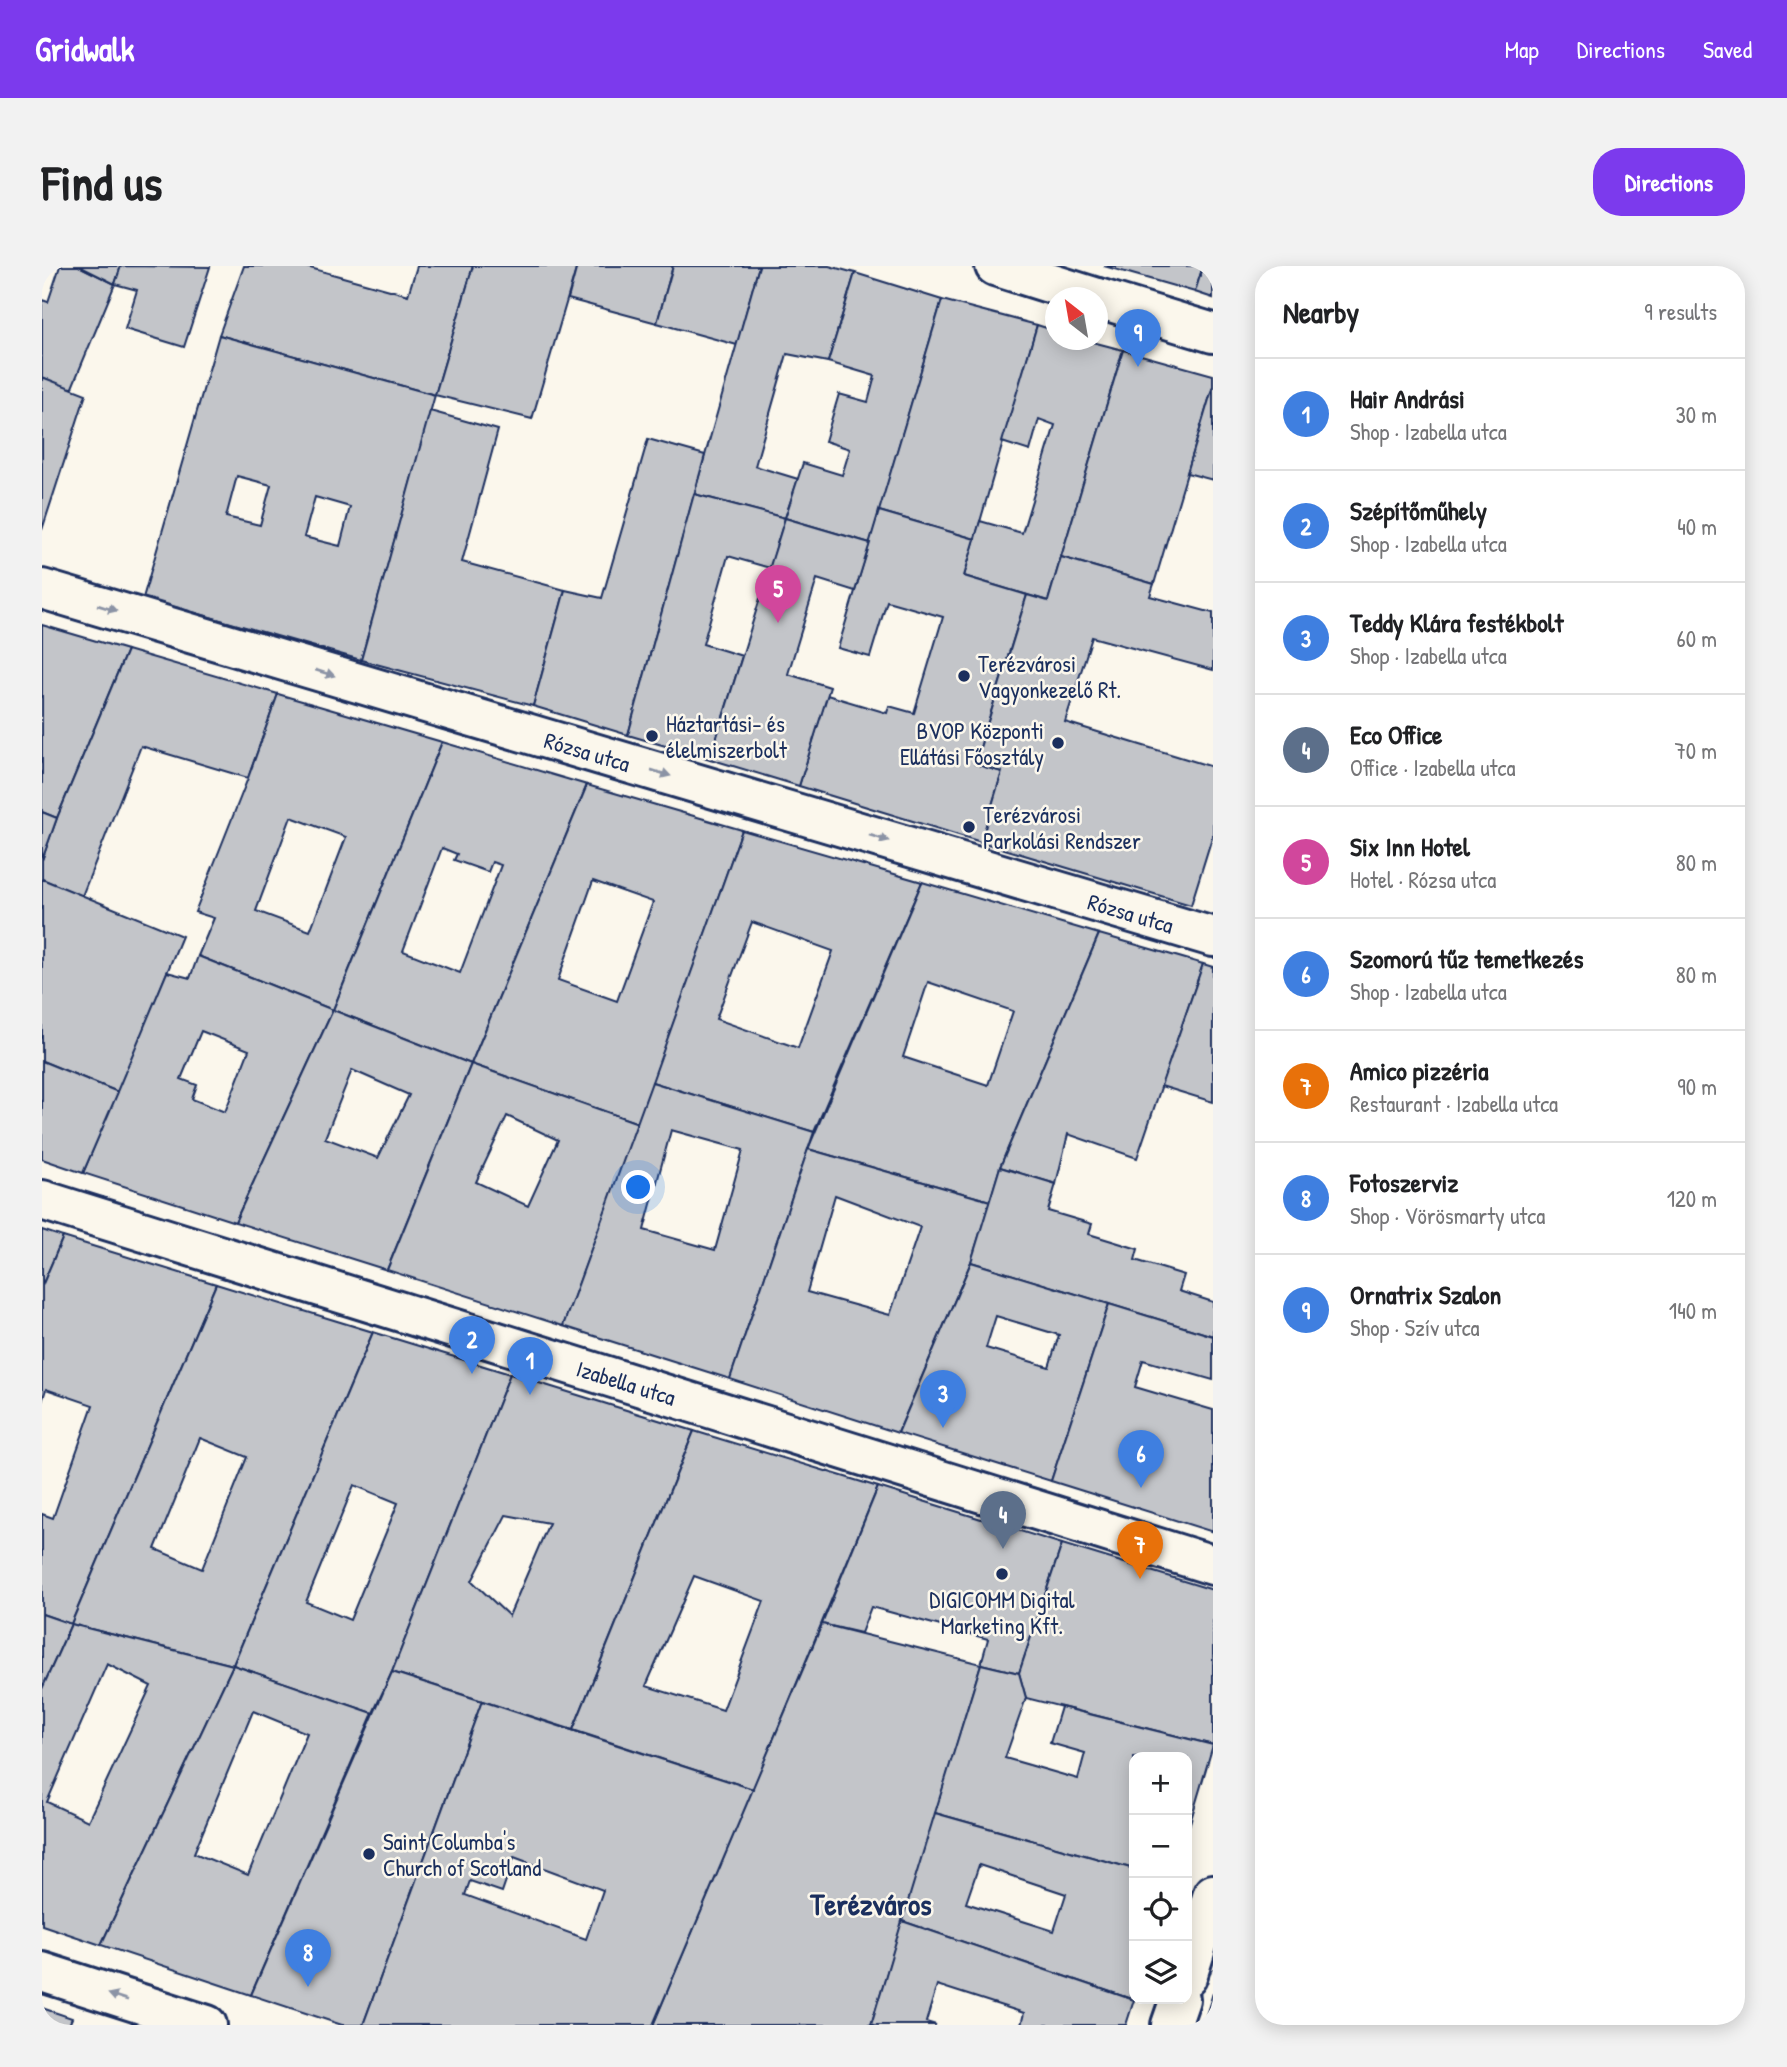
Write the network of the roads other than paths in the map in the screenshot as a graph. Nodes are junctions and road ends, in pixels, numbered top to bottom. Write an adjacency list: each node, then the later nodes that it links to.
1 (996, 266): 2 (street)
2 (1062, 287)
3 (1108, 301): 4 (street)
4 (1213, 333)
5 (42, 589): 6 (street, Rózsa utca, one-way to 6)
6 (1213, 937)
7 (42, 1200): 8 (street, Izabella utca)
8 (1213, 1565)
9 (1213, 1894): 10 (street)
10 (1192, 1961)
11 (42, 1972): 13 (street, one-way to 11)
12 (1178, 2004): 14 (street)
13 (206, 2025)
14 (1171, 2025)

